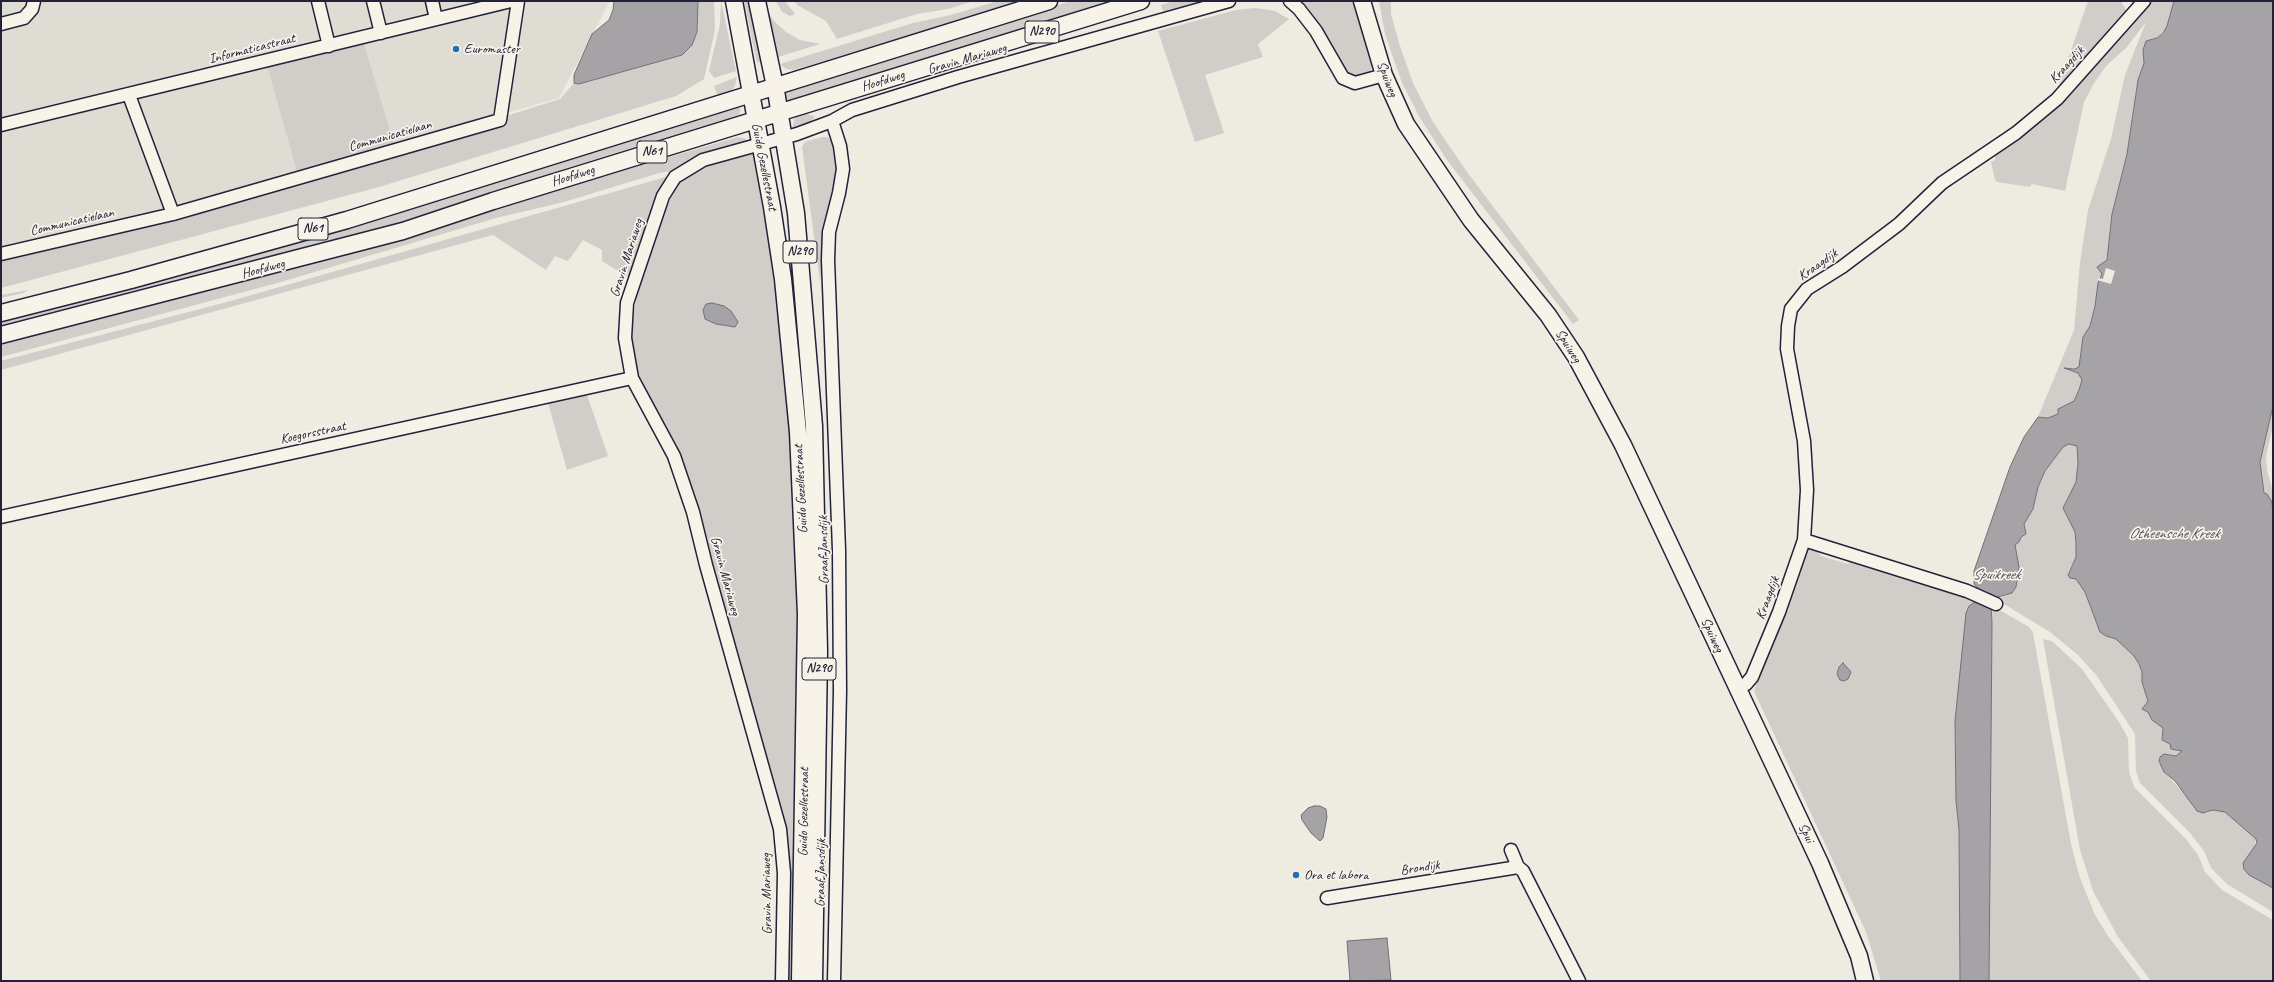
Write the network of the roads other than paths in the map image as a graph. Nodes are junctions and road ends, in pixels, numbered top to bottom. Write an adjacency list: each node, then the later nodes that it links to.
1 (34, 1): 17 (street)
2 (318, 1): 20 (street)
3 (373, 1): 19 (street)
4 (432, 1): 16 (street)
5 (511, 1): 16 (street, Informaticastraat)
6 (518, 1): 31 (street, Communicatielaan)
7 (734, 1): 23 (main road, Guido Gezellestraat)
8 (757, 1): 22 (main road, Guido Gezellestraat)
9 (1048, 1): 22 (main road, Hoofdweg / N290)
10 (1141, 1): 25 (main road, Hoofdweg / N290)
11 (1229, 1): 27 (street, Gravin Mariaweg)
12 (1290, 1): 21 (street)
13 (1358, 1): 18 (main road, Spuiweg)
14 (1362, 1): 18 (main road, Spuiweg)
15 (2144, 1): 37 (street, Kraagdijk)
16 (436, 19): 19 (street, Informaticastraat)
17 (1, 24)
18 (1368, 24): 21 (main road, Spuiweg)
19 (381, 33): 20 (street, Informaticastraat)
20 (329, 46): 24 (street, Informaticastraat)
21 (1384, 74): 39 (main road, Spuiweg)
22 (775, 86): 23 (main road, Hoofdweg / N290); 25 (main road, Guido Gezellestraat / N290)
23 (751, 93): 26 (main road, Guido Gezellestraat / N290); 33 (main road, Hoofdweg / N61)
24 (129, 95): 28 (street, Informaticastraat); 31 (street)
25 (780, 114): 26 (main road, Hoofdweg / N61); 29 (main road, Guido Gezellestraat / N290)
26 (756, 121): 30 (main road, Guido Gezellestraat / N290); 34 (main road, Hoofdweg / N61)
27 (832, 121): 29 (street, Gravin Mariaweg); 46 (street, Graaf Jansdijk)
28 (1, 125)
29 (783, 138): 30 (street, Gravin Mariaweg); 45 (main road, Guido Gezellestraat / N290)
30 (760, 145): 35 (street, Gravin Mariaweg); 44 (main road, Guido Gezellestraat / N290)
31 (173, 214): 32 (street, Communicatielaan)
32 (1, 254)
33 (1, 313)
34 (1, 335)
35 (632, 378): 36 (street, Koegorsstraat); 43 (street, Gravin Mariaweg)
36 (1, 517)
37 (1804, 540): 38 (street); 39 (street, Kraagdijk)
38 (1996, 604)
39 (1737, 688): 48 (main road, Spui)
40 (1511, 850): 41 (street)
41 (1518, 867): 42 (street, Brondijk); 47 (street)
42 (1327, 898)
43 (782, 981)
44 (800, 981)
45 (814, 981)
46 (834, 981)
47 (1579, 981)
48 (1865, 981)

